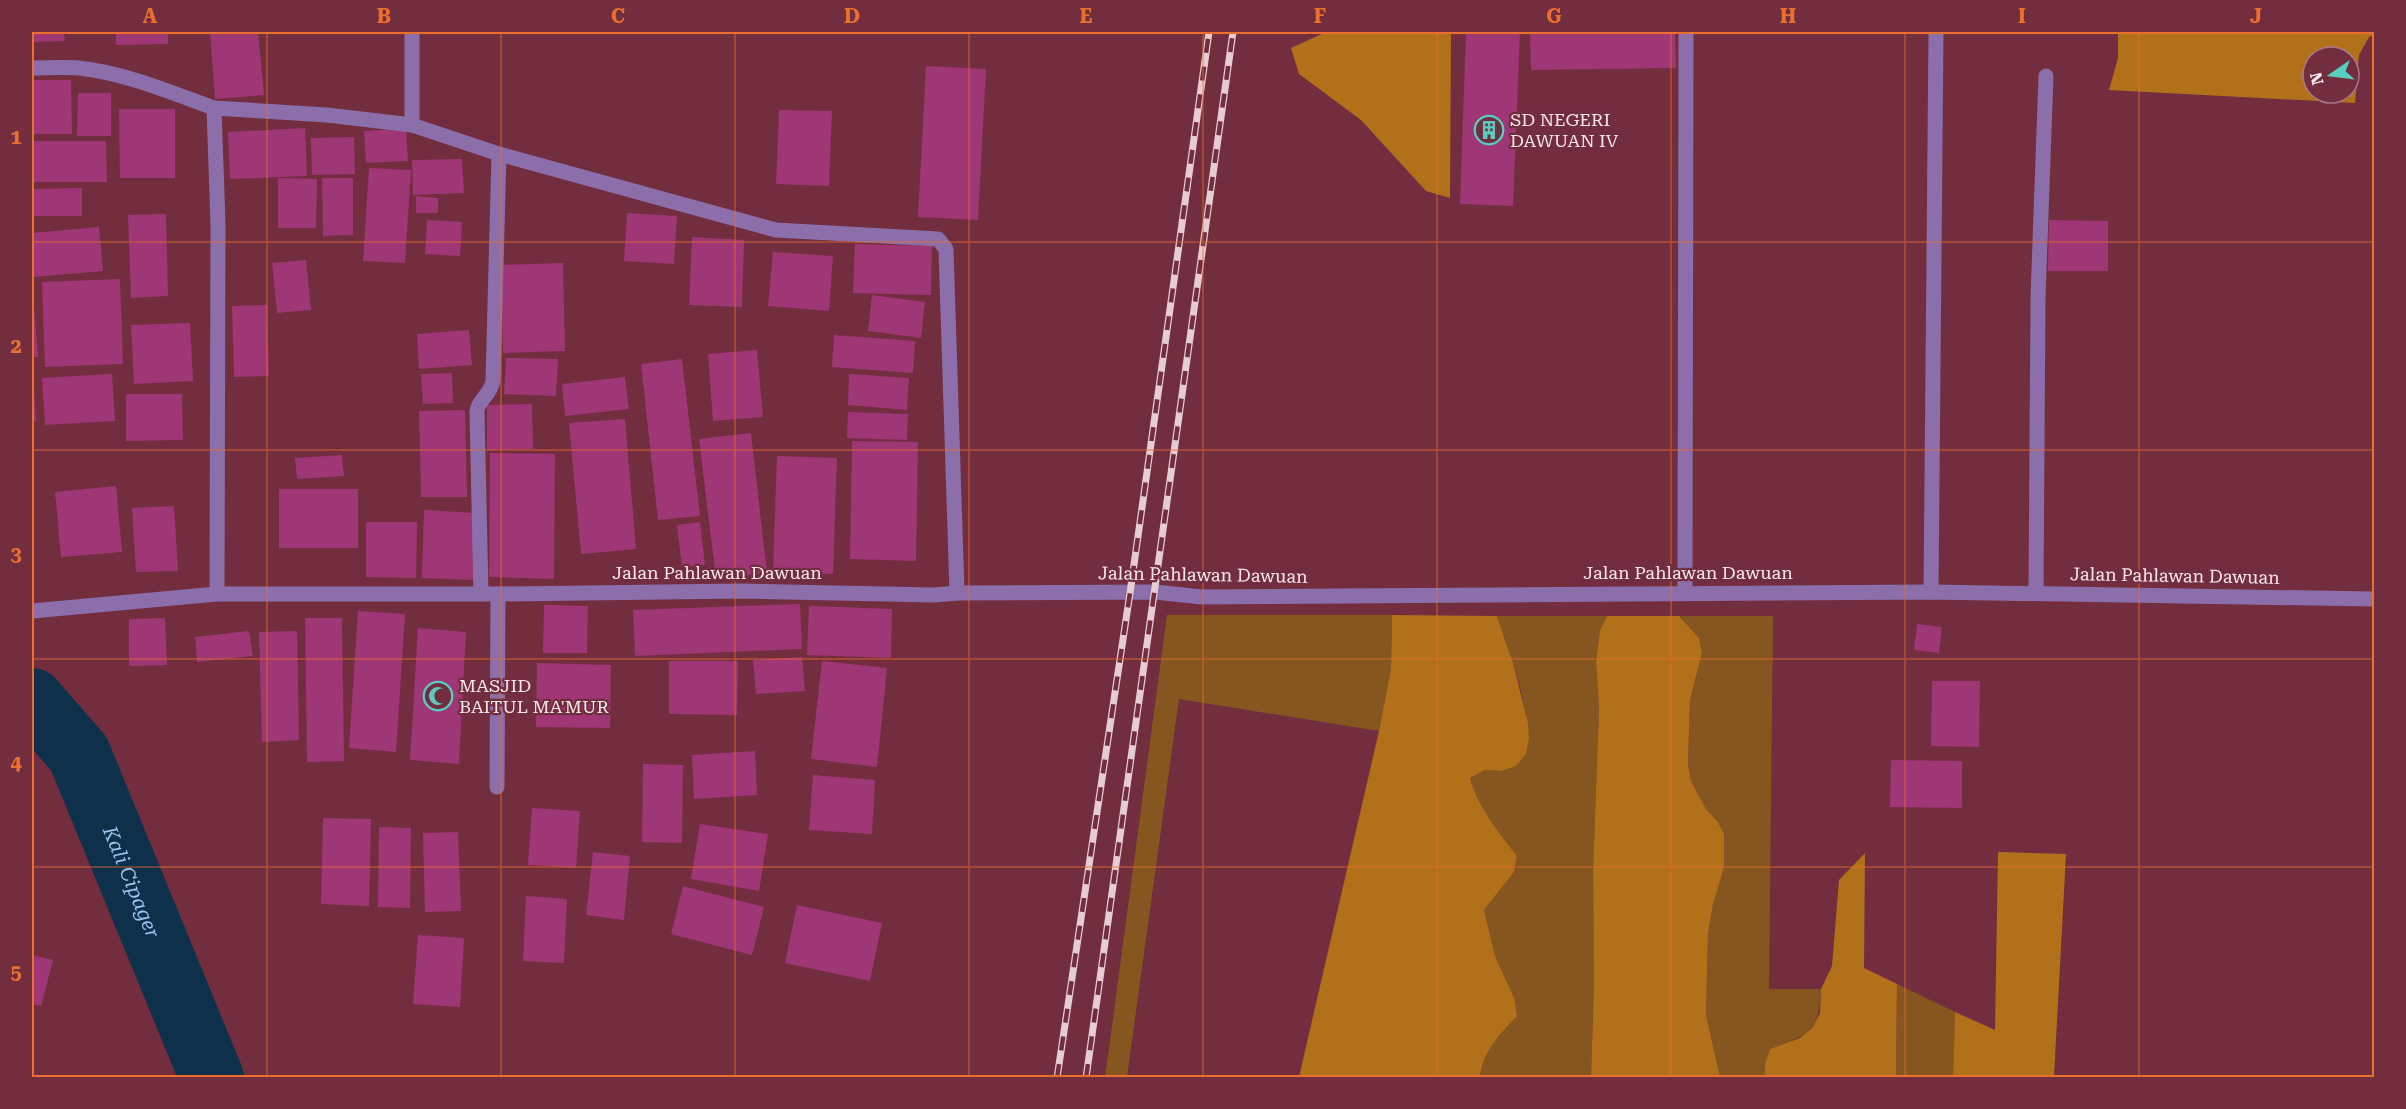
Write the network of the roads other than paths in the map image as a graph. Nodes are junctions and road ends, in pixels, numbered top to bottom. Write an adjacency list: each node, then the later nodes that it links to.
1 (412, 32): 7 (street)
2 (1686, 32): 12 (street)
3 (1936, 32): 10 (street)
4 (32, 68): 6 (street)
5 (2046, 76): 11 (street)
6 (214, 108): 7 (street); 13 (street)
7 (412, 125): 8 (street)
8 (499, 154): 9 (street); 14 (street)
9 (957, 592): 12 (street, Jalan Pahlawan Dawuan); 15 (street, Jalan Pahlawan Dawuan)
10 (1931, 592): 11 (street, Jalan Pahlawan Dawuan); 12 (street, Jalan Pahlawan Dawuan)
11 (2036, 592): 16 (street, Jalan Pahlawan Dawuan)
12 (1686, 593)
13 (217, 594): 14 (street, Jalan Pahlawan Dawuan); 17 (street, Jalan Pahlawan Dawuan)
14 (481, 594): 15 (street, Jalan Pahlawan Dawuan)
15 (498, 594): 18 (street)
16 (2374, 599)
17 (32, 611)
18 (497, 787)

